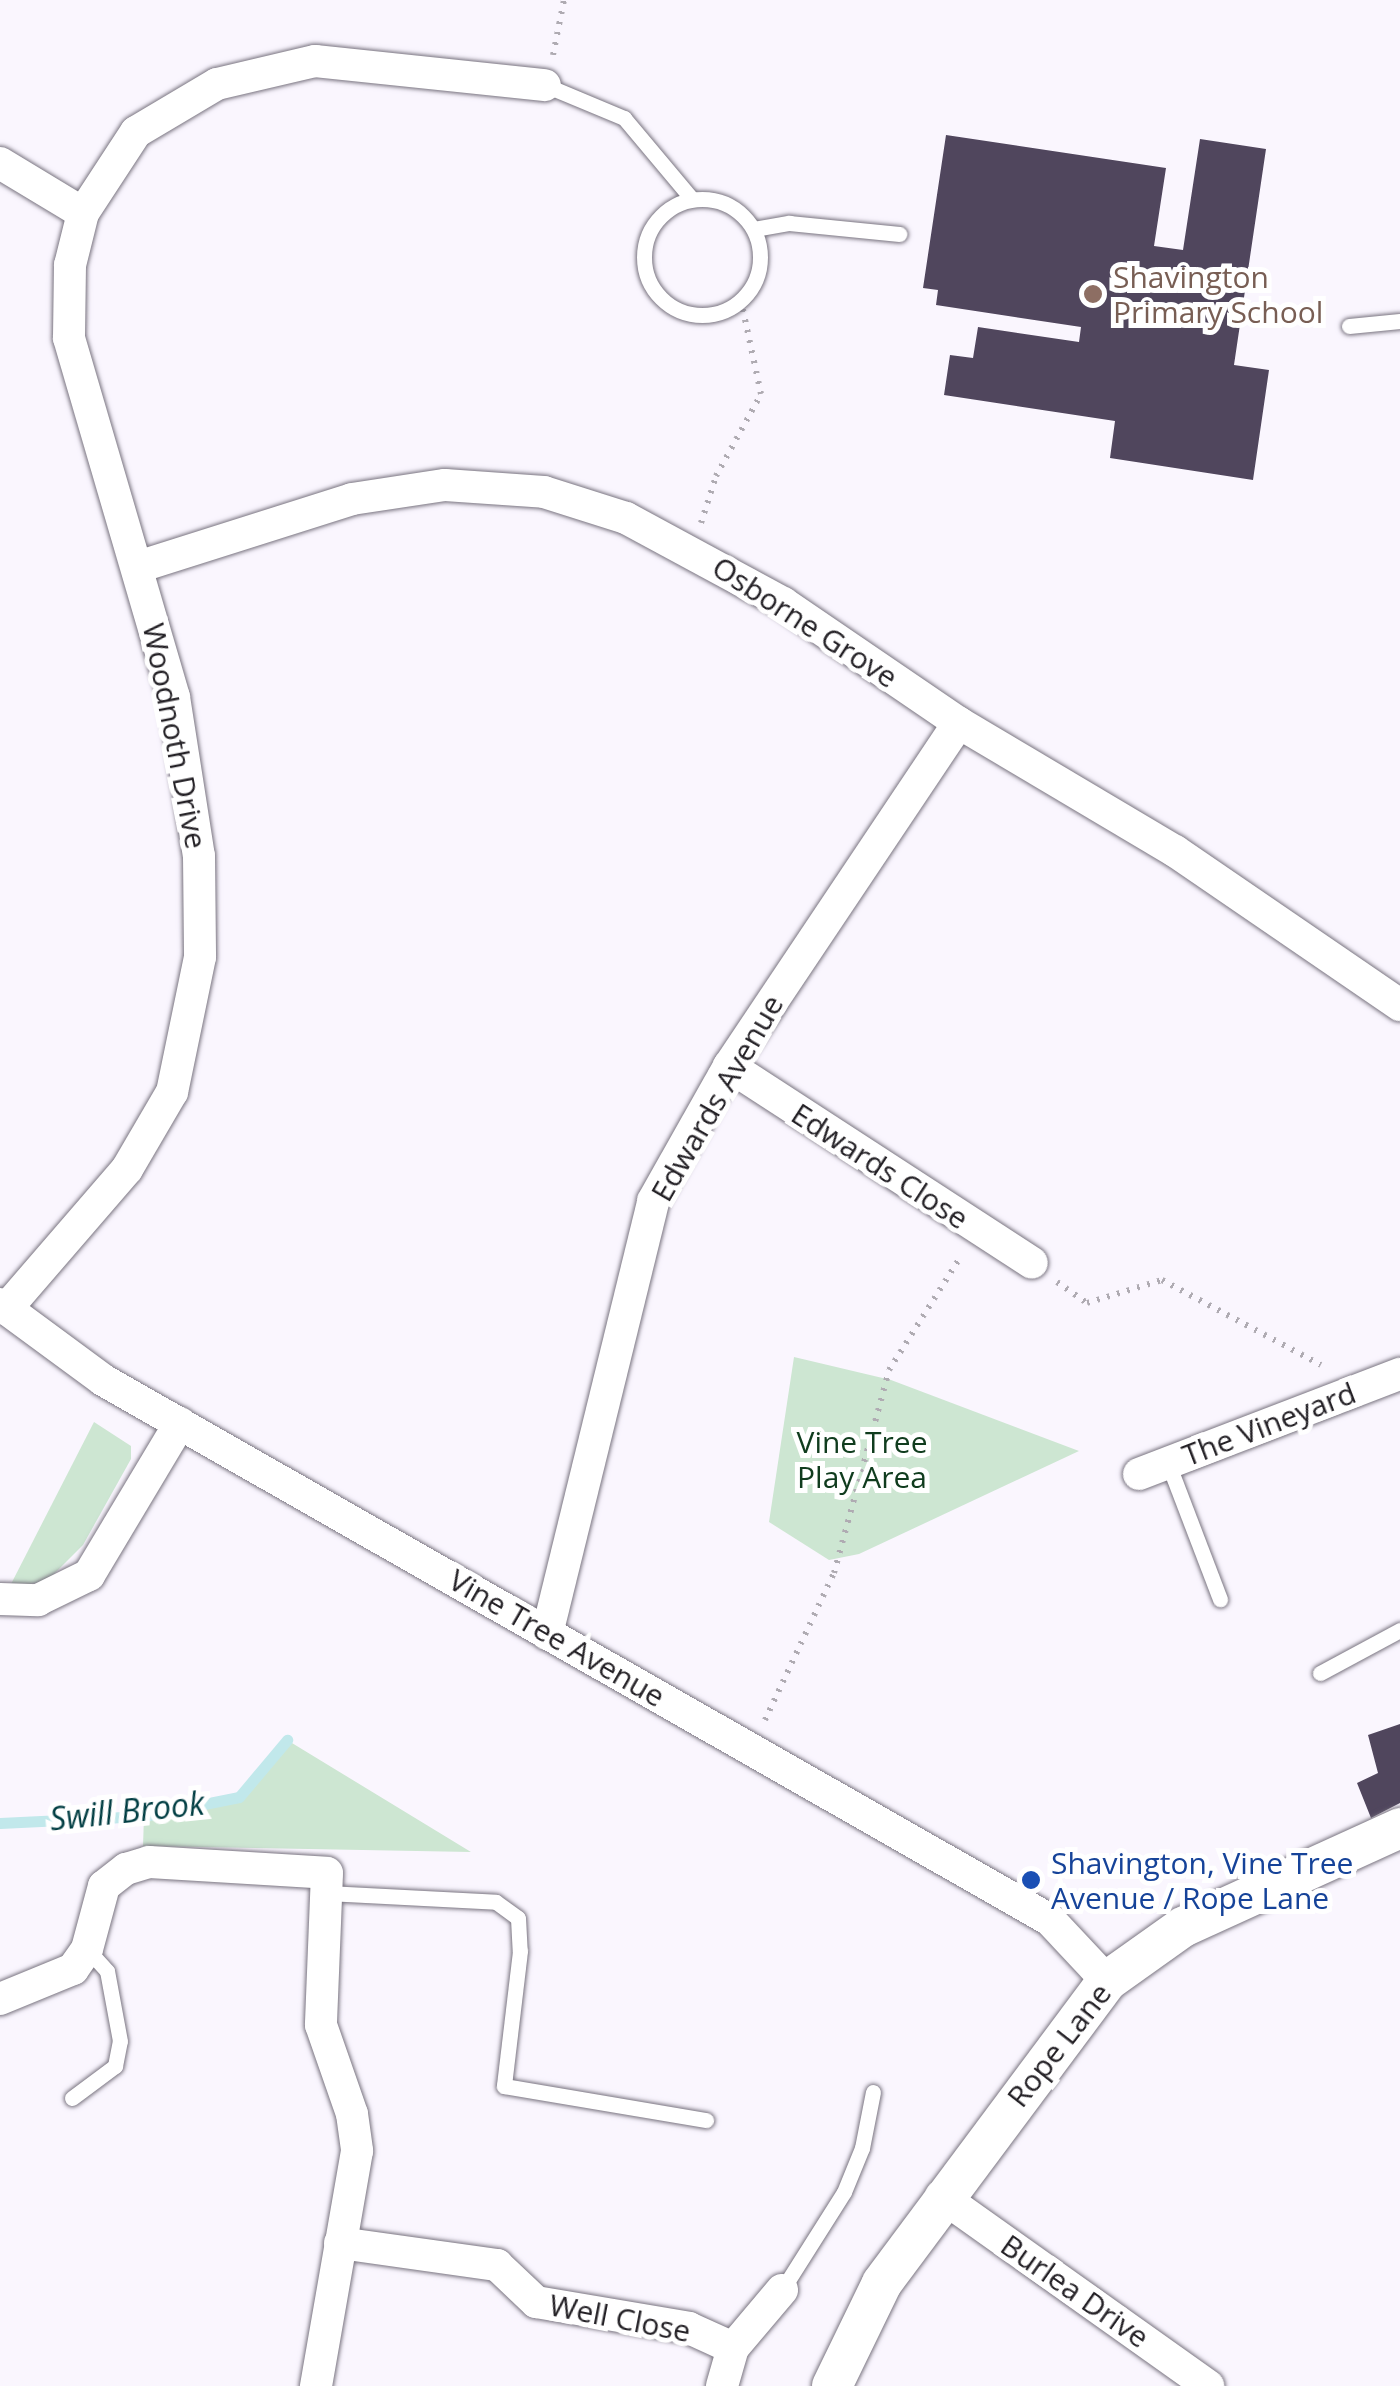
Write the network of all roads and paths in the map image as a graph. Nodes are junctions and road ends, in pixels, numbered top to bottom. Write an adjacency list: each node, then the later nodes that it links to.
1 (564, 0): 2 (path)
2 (545, 85): 4 (lane); 5 (street)
3 (0, 163): 5 (street)
4 (692, 198): 6 (lane); 8 (lane)
5 (82, 213): 12 (street, Woodnoth Drive)
6 (754, 229): 7 (lane); 8 (lane)
7 (898, 234)
8 (741, 301): 11 (path)
9 (1400, 320): 10 (lane)
10 (1349, 326)
11 (693, 551): 12 (street, Osborne Grove); 13 (street, Osborne Grove)
12 (141, 566): 18 (street, Woodnoth Drive)
13 (959, 723): 14 (street, Osborne Grove); 15 (street, Edwards Avenue)
14 (1400, 1005)
15 (730, 1066): 16 (street, Edwards Close); 26 (street, Edwards Avenue)
16 (977, 1229): 17 (street, Edwards Close); 28 (path)
17 (1032, 1263): 19 (path)
18 (3, 1306): 21 (street, Vine Tree Avenue)
19 (1332, 1361)
20 (1400, 1374): 22 (street, The Vineyard)
21 (180, 1423): 23 (street); 26 (street, Vine Tree Avenue)
22 (1154, 1468): 24 (lane)
23 (0, 1599)
24 (1220, 1599)
25 (1400, 1630): 27 (lane)
26 (547, 1634): 28 (street, Vine Tree Avenue)
27 (1320, 1673)
28 (751, 1750): 32 (street, Vine Tree Avenue)
29 (1400, 1828): 32 (street, Rope Lane)
30 (327, 1893): 31 (street); 36 (lane); 38 (street)
31 (87, 1949): 33 (street); 35 (lane)
32 (1107, 1981): 37 (street, Rope Lane)
33 (0, 2000)
34 (873, 2092): 39 (lane)
35 (72, 2098)
36 (706, 2120)
37 (941, 2196): 43 (street, Rope Lane); 44 (street, Burlea Drive)
38 (340, 2243): 40 (street, Well Close); 41 (street)
39 (782, 2290): 40 (street)
40 (733, 2348): 42 (street)
41 (316, 2386)
42 (722, 2386)
43 (832, 2386)
44 (1208, 2386)

